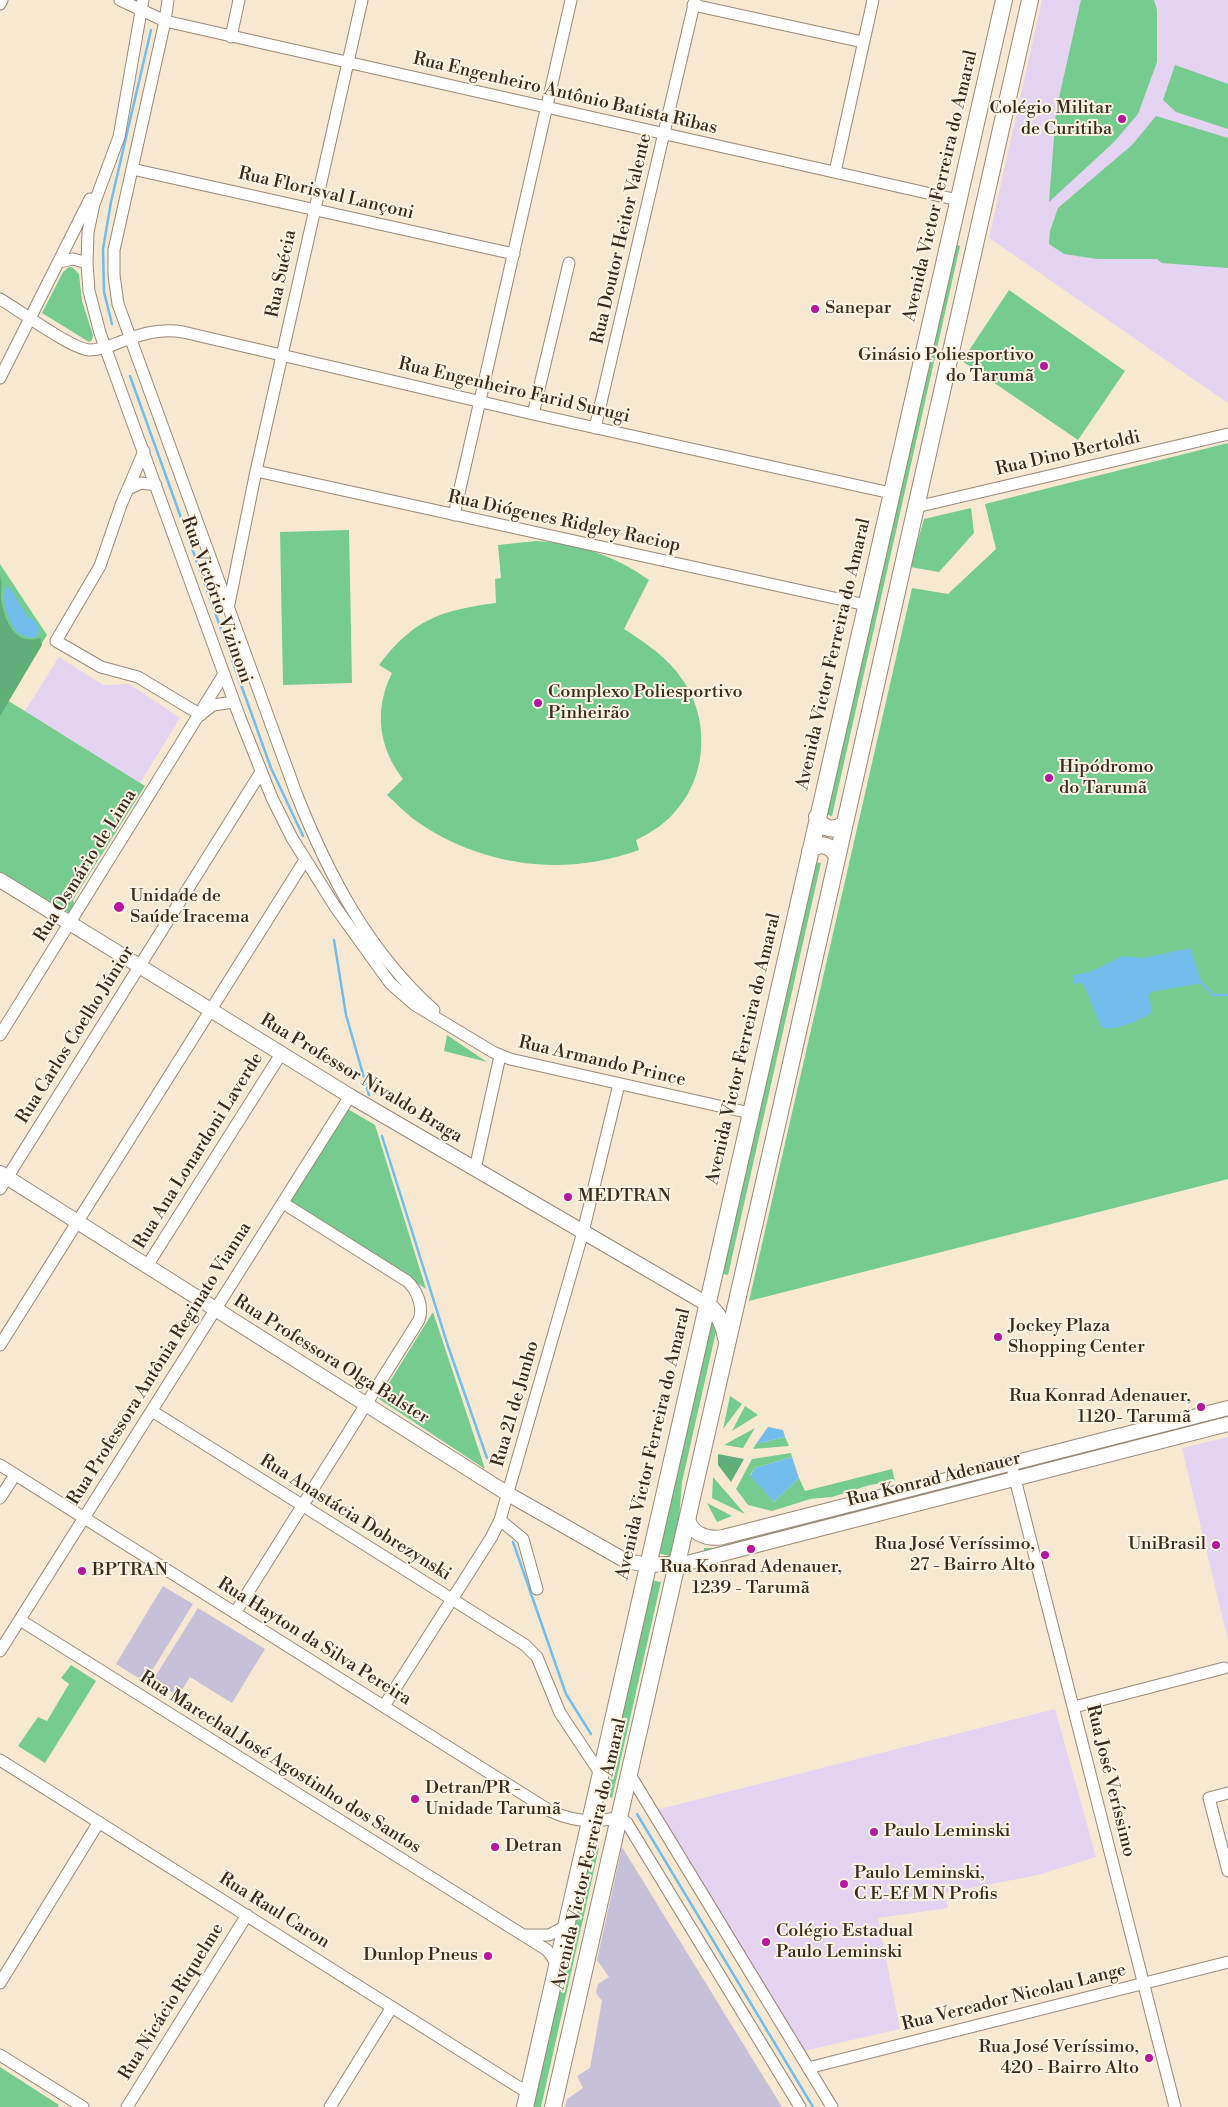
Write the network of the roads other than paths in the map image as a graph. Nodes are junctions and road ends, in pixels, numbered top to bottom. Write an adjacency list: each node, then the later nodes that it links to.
1 (2, 0): 11 (street)
2 (120, 0): 12 (street, Rua Engenheiro Antônio Batista Ribas)
3 (168, 0): 13 (street, Rua Victório Vizinoni)
4 (240, 0): 14 (street)
5 (362, 0): 16 (street, Rua Suécia)
6 (571, 0): 17 (street)
7 (873, 0): 15 (street)
8 (1004, 0): 18 (highway, Avenida Victor Ferreira do Amaral)
9 (1030, 0): 19 (highway, Avenida Victor Ferreira do Amaral)
10 (694, 2): 15 (street); 20 (street, Rua Doutor Heitor Valente)
11 (0, 4)
12 (142, 5): 13 (street, Rua Engenheiro Antônio Batista Ribas); 22 (street)
13 (165, 21): 14 (street, Rua Engenheiro Antônio Batista Ribas); 24 (street, Rua Victório Vizinoni)
14 (232, 37): 16 (street, Rua Engenheiro Antônio Batista Ribas)
15 (863, 42): 25 (street)
16 (348, 63): 17 (street, Rua Engenheiro Antônio Batista Ribas); 27 (street, Rua Suécia)
17 (547, 108): 20 (street, Rua Engenheiro Antônio Batista Ribas); 28 (street)
18 (978, 114): 19 (highway); 21 (highway, Avenida Victor Ferreira do Amaral)
19 (1003, 120): 23 (highway, Avenida Victor Ferreira do Amaral)
20 (665, 134): 25 (street, Rua Engenheiro Antônio Batista Ribas); 40 (street, Rua Doutor Heitor Valente)
21 (969, 151): 23 (highway); 26 (highway, Avenida Victor Ferreira do Amaral)
22 (113, 155): 29 (street); 30 (street, Rua Victório Vizinoni)
23 (994, 159): 47 (highway, Avenida Victor Ferreira do Amaral)
24 (132, 168): 27 (street, Rua Florisval Lançoni); 34 (street, Rua Victório Vizinoni)
25 (835, 172): 26 (street, Rua Engenheiro Antônio Batista Ribas)
26 (958, 200): 46 (highway, Avenida Victor Ferreira do Amaral)
27 (314, 210): 28 (street, Rua Florisval Lançoni); 36 (street, Rua Suécia)
28 (514, 254): 38 (street)
29 (59, 262): 30 (street); 33 (street)
30 (87, 263): 35 (street, Rua Victório Vizinoni)
31 (568, 263): 39 (street)
32 (0, 299): 33 (street)
33 (31, 318): 35 (street); 37 (street)
34 (129, 339): 35 (street, Rua Engenheiro Farid Surugi); 36 (street, Rua Engenheiro Farid Surugi); 50 (street, Rua Victório Vizinoni)
35 (106, 348): 42 (street, Rua Victório Vizinoni)
36 (283, 354): 38 (street, Rua Engenheiro Farid Surugi); 43 (street, Rua Suécia)
37 (0, 378)
38 (480, 401): 39 (street, Rua Engenheiro Farid Surugi); 48 (street)
39 (534, 414): 40 (street, Rua Engenheiro Farid Surugi)
40 (595, 428): 46 (street, Rua Engenheiro Farid Surugi)
41 (1228, 434): 47 (street, Rua Dino Bertoldi)
42 (144, 451): 44 (street, Rua Victório Vizinoni); 45 (street)
43 (256, 471): 48 (street, Rua Diógenes Ridgley Raciop); 49 (street, Rua Suécia)
44 (156, 485): 45 (street); 53 (street, Rua Victório Vizinoni)
45 (128, 489): 55 (street)
46 (891, 493): 52 (highway, Avenida Victor Ferreira do Amaral)
47 (916, 507): 58 (highway, Avenida Victor Ferreira do Amaral)
48 (454, 515): 52 (street, Rua Diógenes Ridgley Raciop)
49 (238, 556): 50 (street); 51 (street, Rua Suécia)
50 (214, 565): 51 (street, Rua Victório Vizinoni)
51 (229, 604): 59 (street, Rua Victório Vizinoni)
52 (866, 605): 57 (highway, Avenida Victor Ferreira do Amaral)
53 (224, 674): 54 (street, Rua Victório Vizinoni); 55 (street, Rua Osmário de Lima)
54 (234, 702): 55 (street, Rua Osmário de Lima); 56 (street, Rua Victório Vizinoni)
55 (201, 715): 64 (street, Rua Osmário de Lima)
56 (262, 772): 62 (street, Rua Victório Vizinoni); 65 (street, Rua Carlos Coelho Júnior)
57 (818, 817): 58 (highway); 60 (highway, Avenida Victor Ferreira do Amaral)
58 (845, 823): 61 (highway, Avenida Victor Ferreira do Amaral)
59 (316, 841): 67 (street, Rua Armando Prince)
60 (810, 851): 61 (highway); 73 (highway, Avenida Victor Ferreira do Amaral)
61 (837, 857): 82 (highway, Avenida Victor Ferreira do Amaral)
62 (304, 860): 66 (street); 67 (street, Rua Armando Prince)
63 (0, 880): 64 (main road, Rua Professor Nivaldo Braga)
64 (70, 924): 65 (main road, Rua Professor Nivaldo Braga); 68 (street, Rua Osmário de Lima)
65 (140, 966): 66 (main road, Rua Professor Nivaldo Braga); 75 (street, Rua Carlos Coelho Júnior)
66 (210, 1010): 69 (main road, Rua Professor Nivaldo Braga); 77 (street)
67 (453, 1027): 70 (street, Rua Armando Prince)
68 (0, 1035)
69 (281, 1054): 72 (main road, Rua Professor Nivaldo Braga); 79 (street, Rua Ana Lonardoni Laverde)
70 (500, 1056): 71 (street, Rua Armando Prince); 74 (street)
71 (620, 1084): 73 (street, Rua Armando Prince); 78 (street, Rua 21 de Junho)
72 (350, 1096): 74 (main road, Rua Professor Nivaldo Braga); 76 (street, Rua Professora Antônia Reginato Vianna)
73 (750, 1113): 80 (highway, Avenida Victor Ferreira do Amaral)
74 (475, 1169): 78 (main road, Rua Professor Nivaldo Braga)
75 (2, 1180): 77 (main road, Rua Professora Olga Balster)
76 (283, 1203): 81 (street, Rua Professora Antônia Reginato Vianna); 84 (street)
77 (77, 1222): 79 (main road, Rua Professora Olga Balster); 83 (street)
78 (583, 1232): 80 (main road, Rua Professor Nivaldo Braga); 92 (street, Rua 21 de Junho)
79 (147, 1266): 81 (main road, Rua Professora Olga Balster)
80 (707, 1304): 82 (highway); 99 (highway, Avenida Victor Ferreira do Amaral)
81 (216, 1310): 84 (main road, Rua Professora Olga Balster); 86 (street, Rua Professora Antônia Reginato Vianna)
82 (727, 1343): 95 (highway, Avenida Victor Ferreira do Amaral)
83 (0, 1345)
84 (366, 1404): 92 (main road, Rua Professora Olga Balster); 94 (street)
85 (1228, 1408): 88 (main road, Rua Konrad Adenauer)
86 (152, 1411): 94 (street, Rua Anastácia Dobrezynski); 96 (street, Rua Professora Antônia Reginato Vianna)
87 (1228, 1424): 91 (main road, Rua Konrad Adenauer)
88 (1011, 1464): 91 (street, Rua José Veríssimo); 95 (main road, Rua Konrad Adenauer)
89 (0, 1465): 90 (street, Rua Hayton da Silva Pereira)
90 (15, 1474): 93 (street); 96 (street, Rua Hayton da Silva Pereira)
91 (1015, 1479): 98 (main road, Rua Konrad Adenauer); 107 (street, Rua José Veríssimo)
92 (508, 1494): 97 (street, Rua 21 de Junho); 99 (main road, Rua Professora Olga Balster)
93 (0, 1498)
94 (302, 1505): 101 (street, Rua Anastácia Dobrezynski); 102 (street)
95 (688, 1514): 98 (highway, Avenida Victor Ferreira do Amaral)
96 (84, 1518): 102 (street, Rua Hayton da Silva Pereira); 103 (street, Rua Professora Antônia Reginato Vianna)
97 (500, 1520): 100 (street); 101 (street, Rua 21 de Junho)
98 (677, 1564): 99 (main road, Rua Konrad Adenauer); 110 (highway, Avenida Victor Ferreira do Amaral)
99 (648, 1565): 109 (highway, Avenida Victor Ferreira do Amaral)
100 (537, 1589)
101 (452, 1599): 106 (street, Rua 21 de Junho); 109 (street, Rua Anastácia Dobrezynski)
102 (235, 1612): 106 (street, Rua Hayton da Silva Pereira)
103 (20, 1620): 104 (street, Rua Professora Antônia Reginato Vianna); 118 (street, Rua Marechal José Agostinho dos Santos)
104 (0, 1651)
105 (1224, 1668): 107 (street)
106 (384, 1706): 113 (street, Rua Hayton da Silva Pereira)
107 (1074, 1707): 122 (street, Rua José Veríssimo)
108 (0, 1760): 114 (street, Rua Raul Caron)
109 (600, 1773): 113 (highway, Avenida Victor Ferreira do Amaral)
110 (629, 1773): 112 (highway, Avenida Victor Ferreira do Amaral); 125 (street)
111 (1228, 1793): 115 (street)
112 (619, 1817): 113 (street, Rua Hayton da Silva Pereira); 130 (highway, Avenida Victor Ferreira do Amaral); 131 (street)
113 (590, 1821): 117 (highway, Avenida Victor Ferreira do Amaral)
114 (99, 1822): 116 (street, Rua Raul Caron); 121 (street)
115 (1228, 1871)
116 (247, 1915): 123 (street, Rua Raul Caron); 128 (street, Rua Nicácio Riquelme)
117 (566, 1926): 118 (street, Rua Marechal José Agostinho dos Santos); 120 (highway, Avenida Victor Ferreira do Amaral)
118 (522, 1935): 120 (street, Rua Marechal José Agostinho dos Santos)
119 (1228, 1962): 122 (street, Rua Vereador Nicolau Lange)
120 (556, 1967): 126 (highway, Avenida Victor Ferreira do Amaral)
121 (0, 1983)
122 (1143, 1983): 125 (street, Rua Vereador Nicolau Lange); 133 (street, Rua José Veríssimo)
123 (392, 2007): 126 (street, Rua Raul Caron); 129 (street)
124 (0, 2054): 127 (street)
125 (808, 2068): 132 (street)
126 (527, 2100)
127 (83, 2107)
128 (127, 2107)
129 (330, 2107)
130 (553, 2107)
131 (800, 2107)
132 (832, 2107)
133 (1175, 2107)

